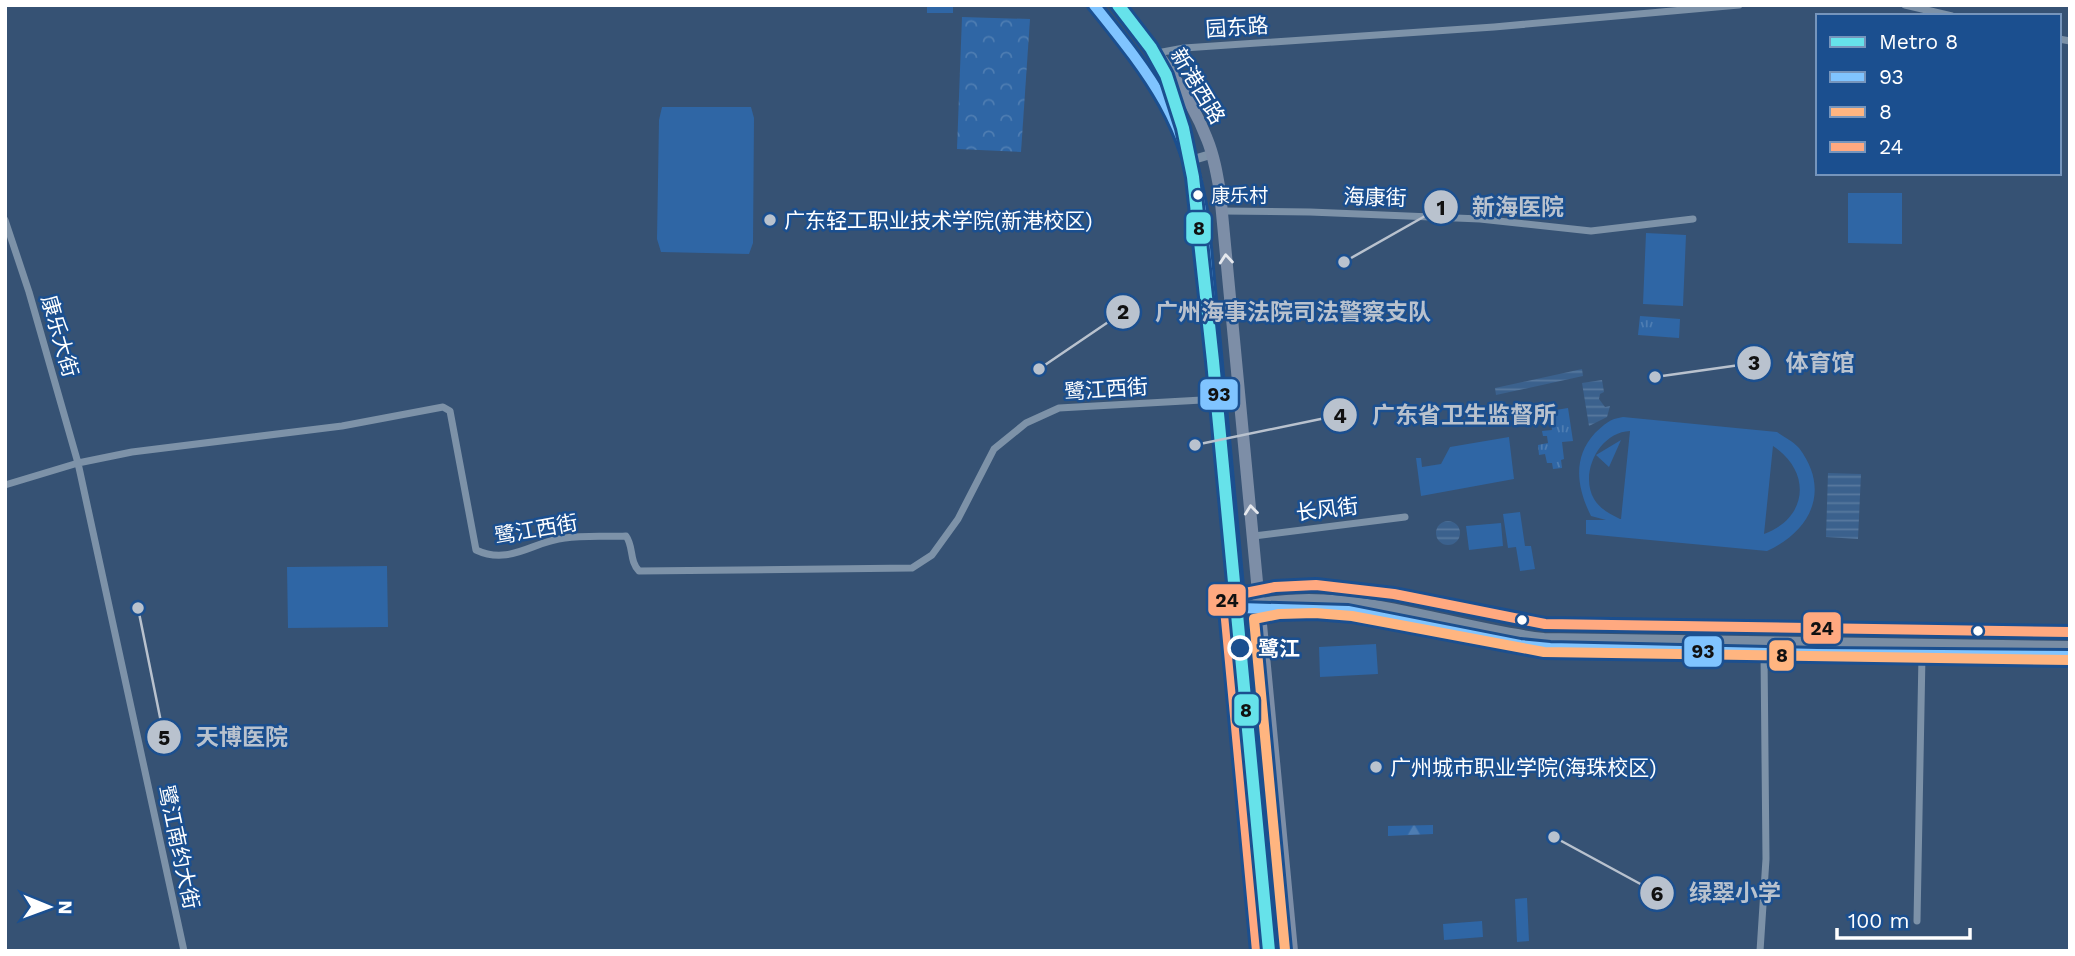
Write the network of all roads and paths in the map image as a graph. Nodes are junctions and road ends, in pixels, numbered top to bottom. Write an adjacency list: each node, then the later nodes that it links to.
1 (1094, 5): 8 (main road, 新港西路)
2 (1118, 5): 6 (main road, 新港西路)
3 (1739, 5): 6 (street, 园东路)
4 (1905, 5): 5 (street)
5 (1943, 14)
6 (1156, 53): 7 (main road, 新港西路)
7 (1212, 154): 8 (street); 9 (main road, 新港西路)
8 (1192, 160): 12 (main road, 新港西路)
9 (1222, 211): 10 (street, 海康街); 16 (main road, 新港西路, one-way to 9)
10 (1693, 219)
11 (5, 220): 13 (street, 康乐大街)
12 (1220, 400): 13 (street, 鹭江西街); 18 (main road, 新港西路)
13 (78, 463): 14 (street, 鹭江西街); 29 (street, 鹭江南约大街)
14 (5, 485)
15 (1405, 517): 16 (street, 长风街)
16 (1254, 536): 17 (main road, 新港西路)
17 (1258, 583): 18 (street); 19 (main road, 新港西路)
18 (1237, 585): 20 (main road, 新港西路)
19 (1260, 607): 20 (main road); 21 (main road); 26 (main road, 新港西路)
20 (1239, 608): 27 (main road, 新港西路)
21 (1571, 643): 22 (main road); 23 (main road)
22 (2070, 646)
23 (1764, 653): 24 (main road); 32 (street)
24 (1922, 655): 25 (main road); 28 (street)
25 (2070, 656)
26 (1264, 658): 27 (main road); 31 (main road, 新港西路)
27 (1243, 660): 30 (main road, 新港西路)
28 (1917, 921)
29 (184, 951)
30 (1271, 951)
31 (1292, 951)
32 (1760, 951)

